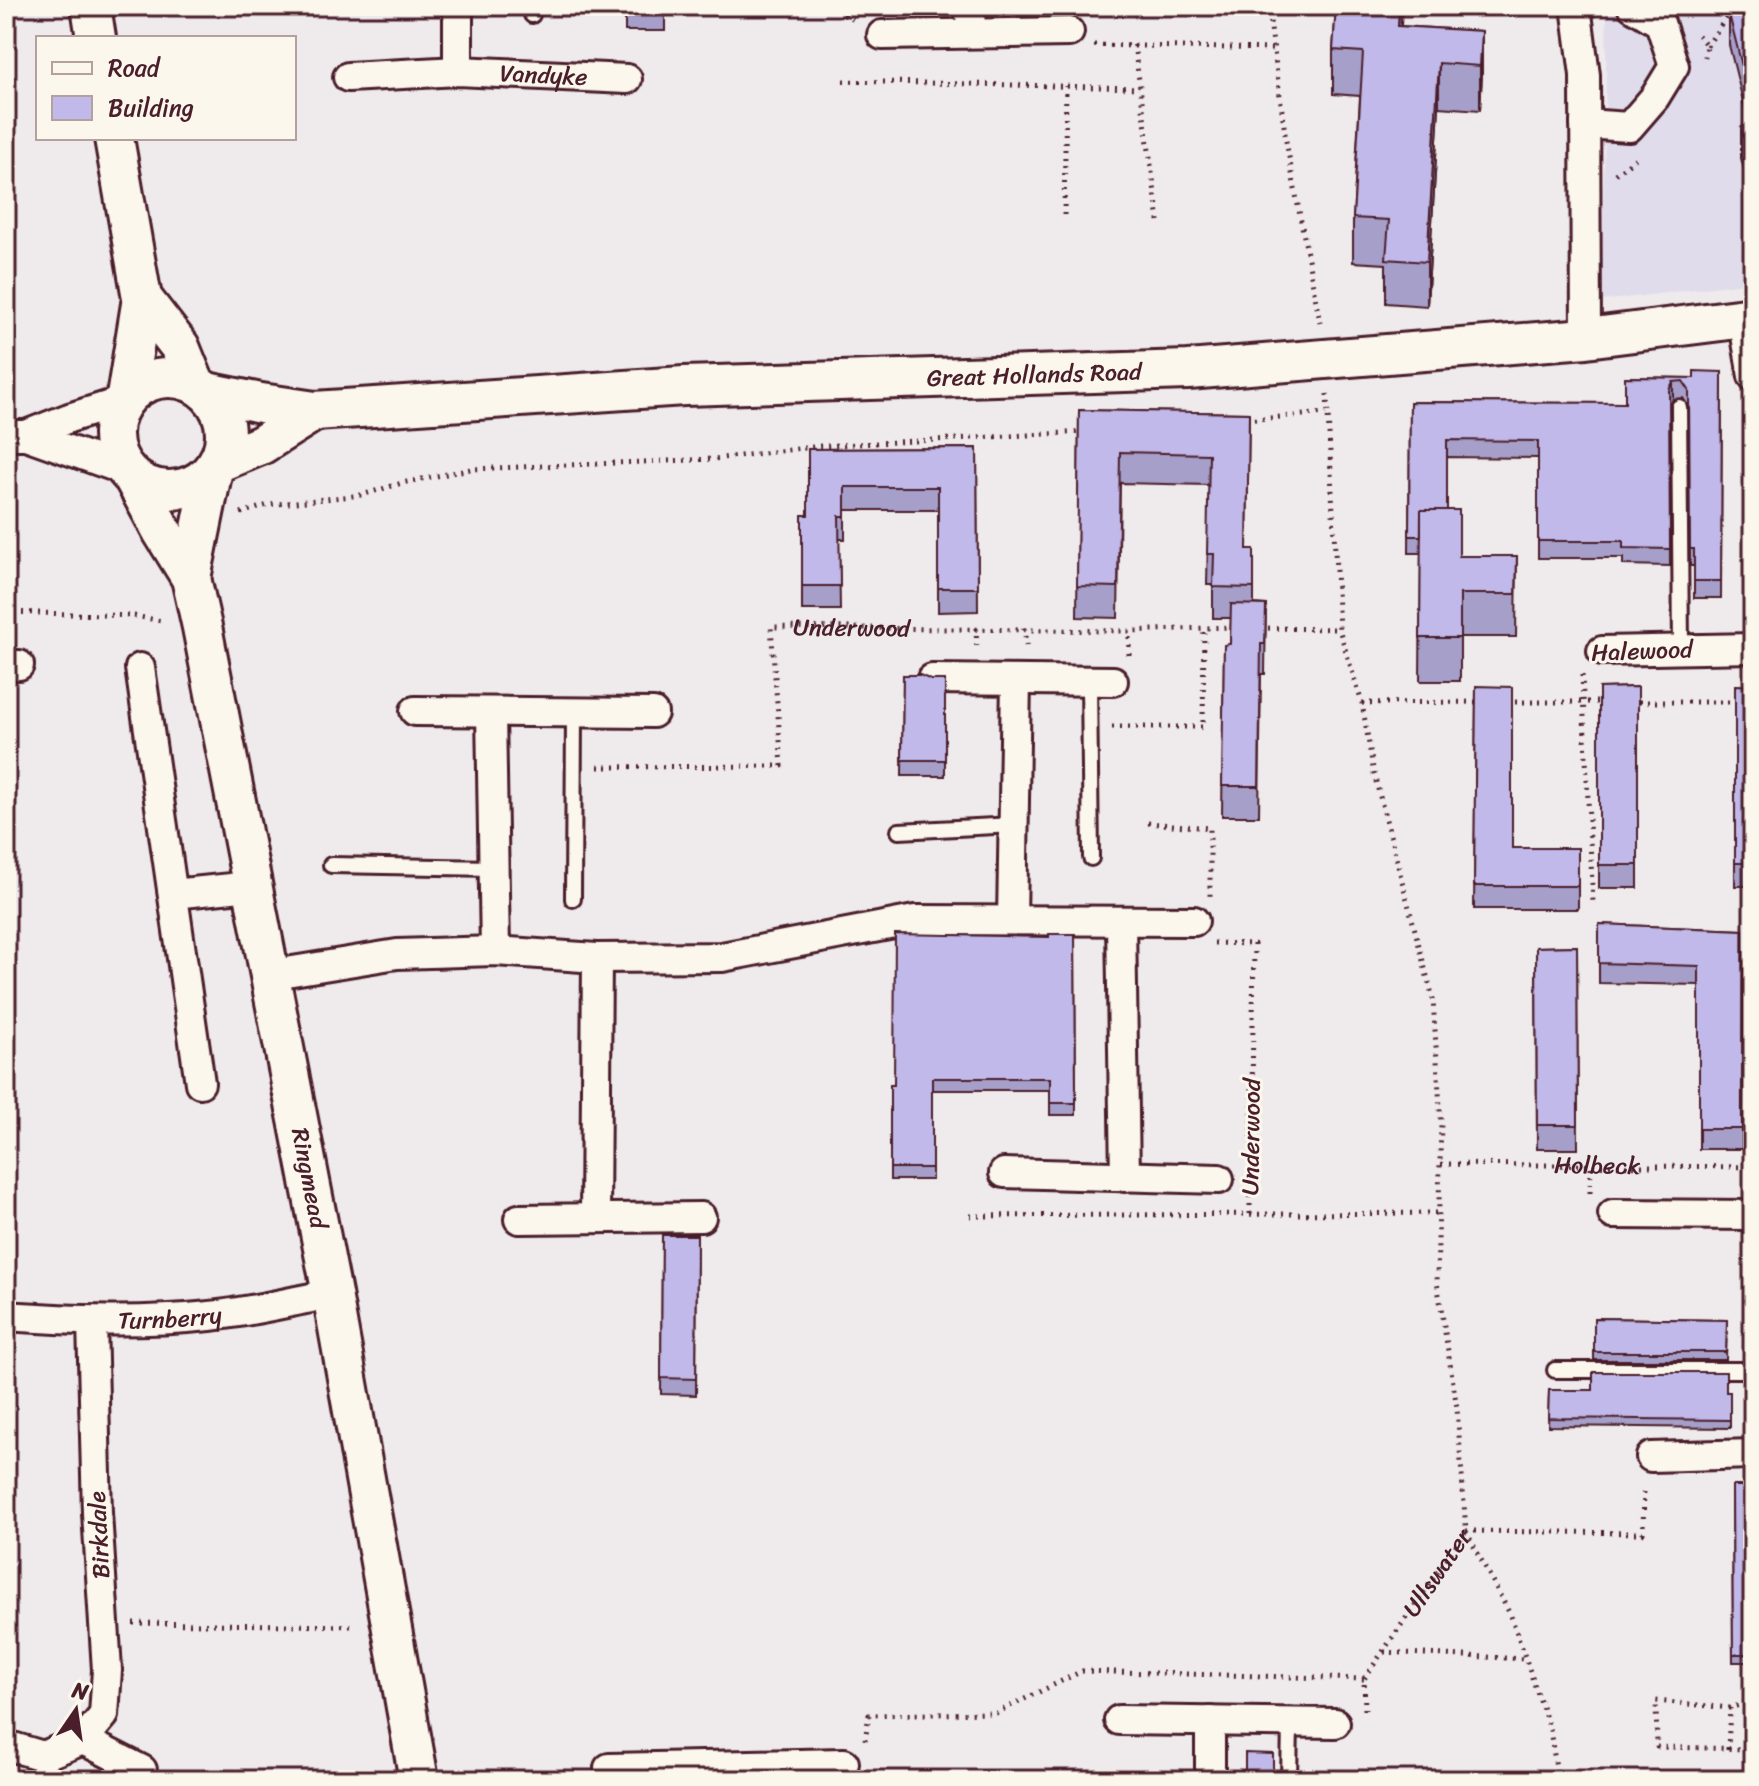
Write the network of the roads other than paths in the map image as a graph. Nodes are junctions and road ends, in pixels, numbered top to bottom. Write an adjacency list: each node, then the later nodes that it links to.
1 (91, 6): 8 (street)
2 (458, 6): 9 (street)
3 (1576, 6): 12 (street)
4 (1632, 6): 12 (street)
5 (970, 20): 6 (street); 7 (street)
6 (1069, 32)
7 (882, 35)
8 (96, 36)
9 (458, 71): 10 (street, Vandyke); 11 (street, Vandyke)
10 (348, 77)
11 (627, 79)
12 (1585, 124): 16 (street)
13 (114, 140): 14 (street)
14 (142, 298): 18 (street); 19 (street)
15 (1748, 318): 16 (street, Great Hollands Road); 17 (street)
16 (1586, 338): 21 (street, Great Hollands Road)
17 (1753, 376)
18 (201, 388): 19 (street); 21 (street, Great Hollands Road); 23 (street)
19 (125, 399): 22 (street); 24 (street)
20 (1679, 407): 27 (lane)
21 (315, 411): 23 (street, Great Hollands Road)
22 (16, 435): 24 (street)
23 (215, 466): 24 (street); 25 (street, Ringmead)
24 (130, 475): 25 (street, Ringmead)
25 (191, 578): 42 (street, Ringmead)
26 (1753, 648): 27 (street, Halewood)
27 (1681, 649): 28 (street, Halewood)
28 (1602, 651)
29 (140, 668): 43 (street)
30 (932, 679): 31 (street)
31 (1016, 680): 32 (street); 37 (street)
32 (1101, 681): 39 (lane)
33 (415, 711): 34 (street)
34 (491, 712): 35 (street); 41 (street)
35 (574, 713): 36 (street); 44 (lane)
36 (653, 713)
37 (1014, 825): 38 (lane); 46 (street)
38 (899, 831)
39 (1091, 858)
40 (331, 865): 41 (lane)
41 (492, 868): 48 (street)
42 (251, 886): 43 (street); 50 (street, Ringmead)
43 (173, 894): 51 (street)
44 (573, 899)
45 (1205, 919): 47 (street)
46 (1012, 920): 47 (street); 49 (street)
47 (1121, 922): 53 (street)
48 (495, 951): 49 (street); 50 (street)
49 (597, 958): 58 (street)
50 (268, 975): 60 (street, Ringmead)
51 (200, 1083)
52 (1004, 1173): 53 (street, Underwood)
53 (1125, 1177): 54 (street, Underwood)
54 (1219, 1179)
55 (1613, 1214): 56 (street, Holbeck)
56 (1753, 1215)
57 (701, 1217): 58 (street)
58 (595, 1218): 59 (street)
59 (519, 1219)
60 (332, 1294): 62 (street, Turnberry); 78 (street, Ringmead)
61 (6, 1316): 62 (street, Turnberry)
62 (92, 1322): 71 (street, Birkdale)
63 (1555, 1370): 64 (lane)
64 (1753, 1370)
65 (1753, 1454): 66 (street)
66 (1651, 1457)
67 (1119, 1720): 68 (street)
68 (1210, 1721): 69 (street); 79 (street)
69 (1290, 1722): 70 (street); 80 (lane)
70 (1335, 1723)
71 (83, 1740): 72 (street); 75 (street)
72 (6, 1745)
73 (844, 1763): 77 (street)
74 (609, 1768): 76 (street)
75 (142, 1770)
76 (691, 1773): 77 (street)
77 (767, 1773)
78 (419, 1780)
79 (1210, 1780)
80 (1289, 1780)

